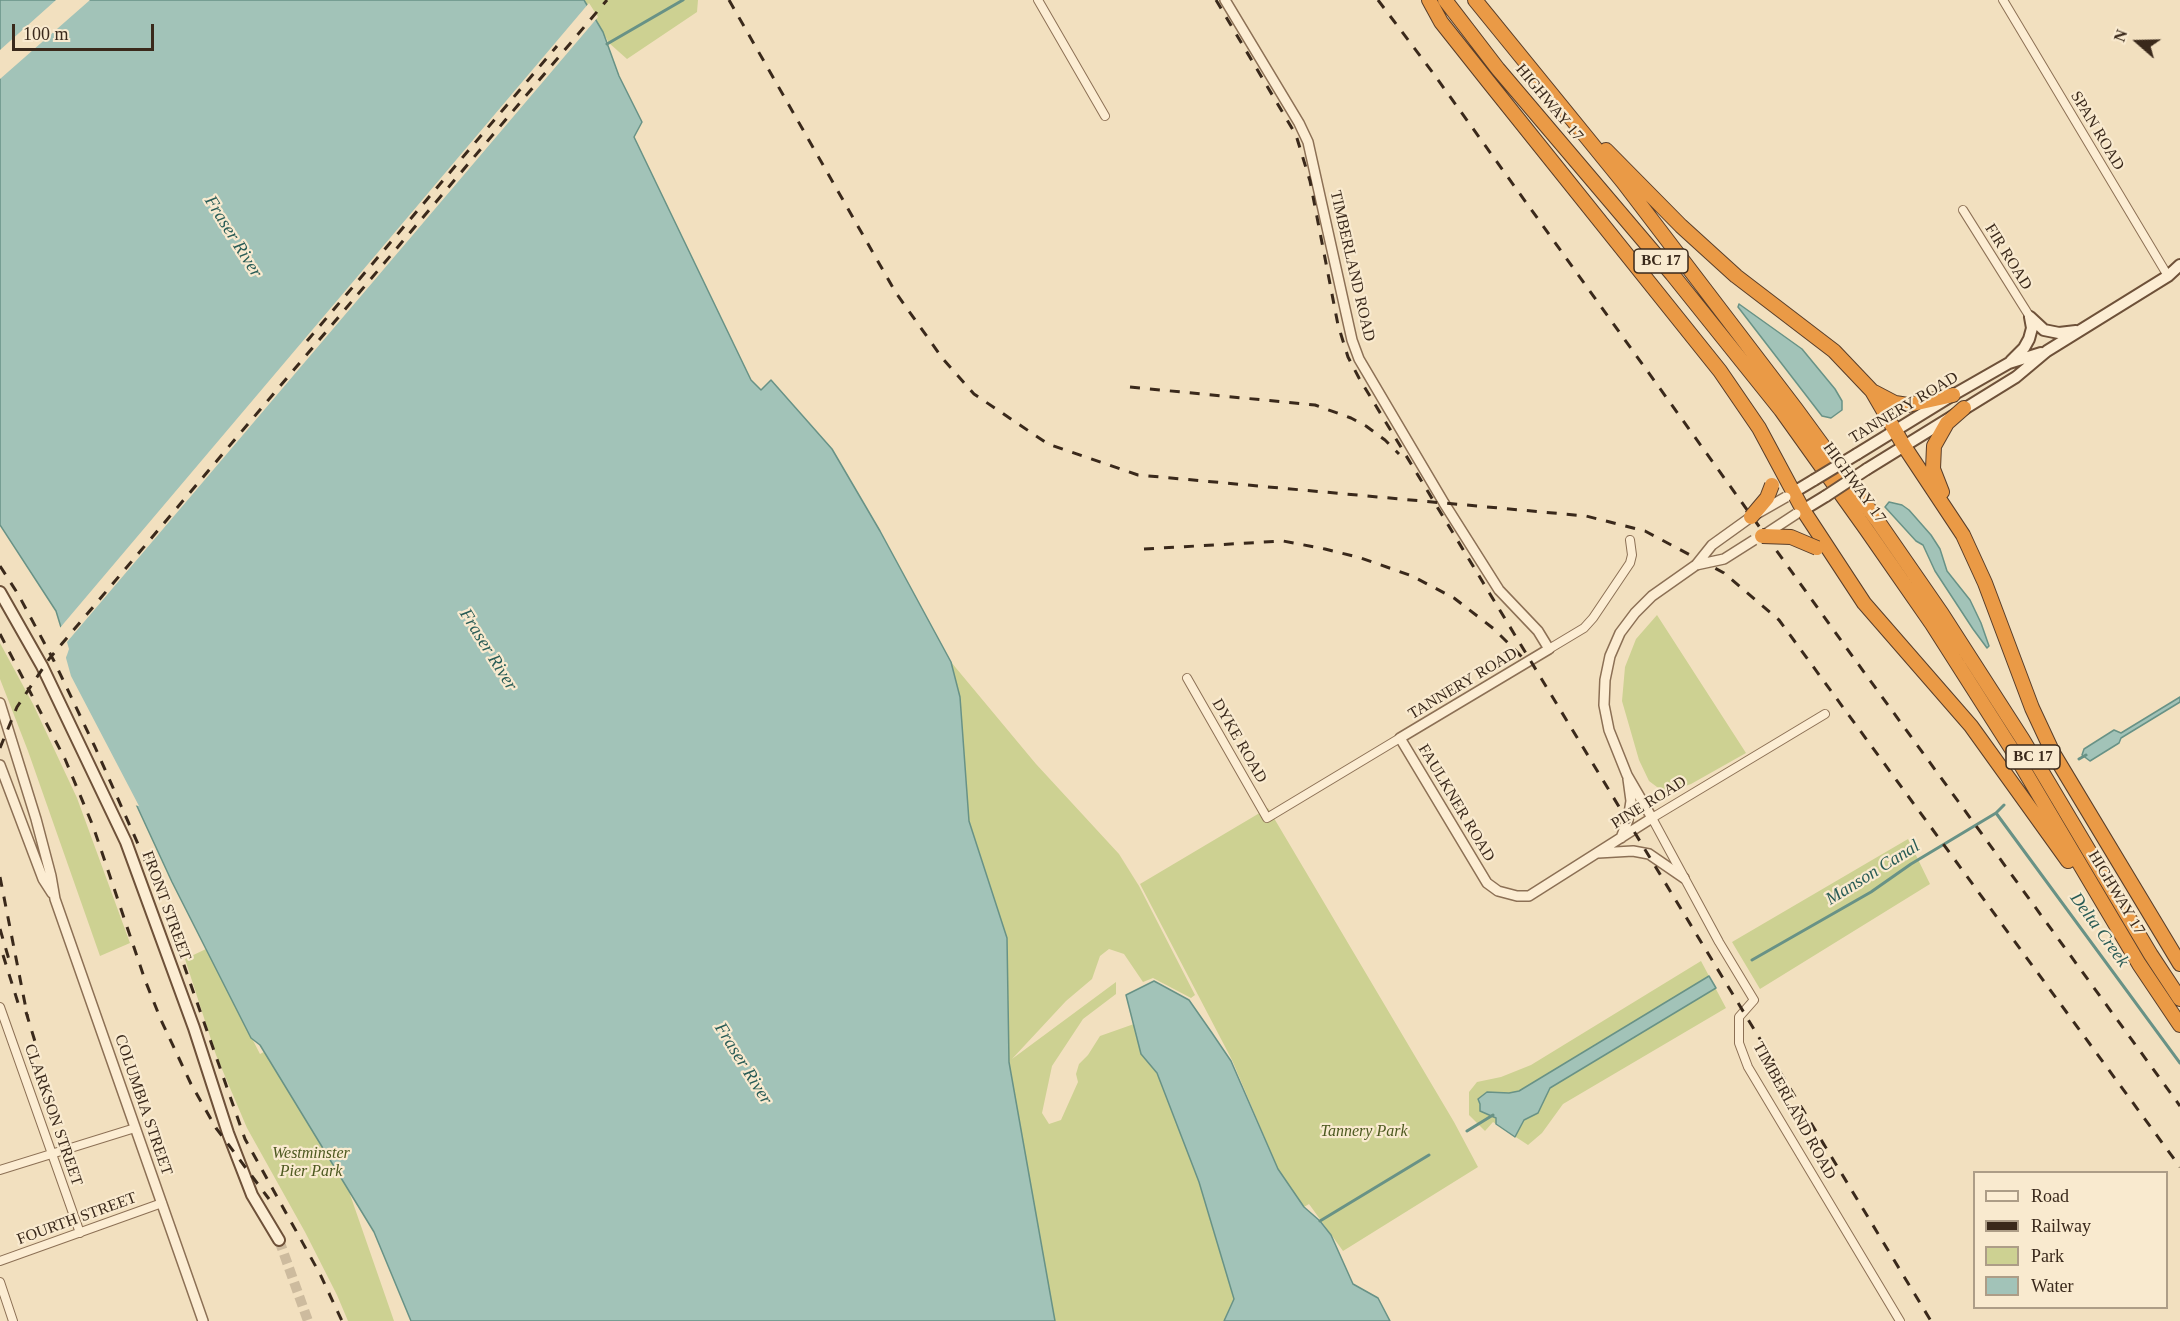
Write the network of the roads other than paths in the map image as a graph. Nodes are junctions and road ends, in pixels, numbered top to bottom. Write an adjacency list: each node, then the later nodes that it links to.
1 (1038, 0): 8 (street)
2 (1225, 0): 32 (street, TIMBERLAND ROAD)
3 (1429, 0): 20 (highway)
4 (1445, 0): 48 (highway, HIGHWAY 17 / BC 17)
5 (1475, 0): 7 (highway, HIGHWAY 17 / BC 17)
6 (2003, 0): 12 (street, SPAN ROAD)
7 (1568, 113): 17 (highway); 50 (highway, HIGHWAY 17 / BC 17)
8 (1105, 116)
9 (1963, 210): 13 (street, FIR ROAD)
10 (2180, 265): 12 (main road, TANNERY ROAD)
11 (2180, 272): 12 (main road, TANNERY ROAD)
12 (2168, 276): 14 (main road, TANNERY ROAD)
13 (2030, 317): 14 (main road); 16 (main road)
14 (2082, 330): 15 (main road, TANNERY ROAD)
15 (2047, 351): 16 (main road, TANNERY ROAD); 19 (main road, TANNERY ROAD)
16 (2009, 363): 18 (main road, TANNERY ROAD)
17 (1872, 391): 18 (highway); 21 (highway)
18 (1953, 395): 21 (main road, TANNERY ROAD)
19 (1964, 408): 22 (main road, TANNERY ROAD); 25 (highway)
20 (1759, 428): 23 (highway); 26 (highway, bridge)
21 (1895, 430): 22 (highway); 23 (main road, TANNERY ROAD, bridge)
22 (1904, 446): 24 (main road, TANNERY ROAD, bridge); 25 (highway)
23 (1790, 494): 24 (highway); 26 (street, TANNERY ROAD, bridge)
24 (1800, 512): 27 (street, TANNERY ROAD, bridge); 29 (highway)
25 (1952, 516): 49 (highway)
26 (1750, 517): 30 (street, TANNERY ROAD, bridge)
27 (1762, 536): 29 (highway, bridge); 30 (street, TANNERY ROAD, bridge)
28 (1630, 540): 32 (street, TANNERY ROAD)
29 (1834, 560): 48 (highway)
30 (1696, 565): 40 (street, TANNERY ROAD)
31 (0, 592): 58 (main road, FRONT STREET)
32 (1549, 649): 38 (street, TANNERY ROAD)
33 (1187, 678): 41 (street, DYKE ROAD)
34 (0, 703): 37 (street, COLUMBIA STREET)
35 (1825, 714): 42 (street, PINE ROAD)
36 (0, 718): 37 (street)
37 (10, 734): 47 (street, COLUMBIA STREET)
38 (1400, 738): 41 (street, TANNERY ROAD); 46 (street, FAULKNER ROAD)
39 (0, 765): 47 (street, COLUMBIA STREET)
40 (1627, 775): 42 (street, TANNERY ROAD); 43 (street)
41 (1267, 818)
42 (1652, 818): 43 (street, PINE ROAD); 45 (street, TIMBERLAND ROAD)
43 (1621, 838): 44 (street, PINE ROAD)
44 (1598, 853): 45 (street); 46 (street, PINE ROAD)
45 (1684, 878): 63 (street, TIMBERLAND ROAD)
46 (1487, 884)
47 (55, 899): 53 (street, COLUMBIA STREET)
48 (2139, 964): 52 (highway, HIGHWAY 17 / BC 17)
49 (2180, 964)
50 (2180, 999)
51 (0, 1007): 54 (street, CLARKSON STREET)
52 (2180, 1024)
53 (135, 1128): 54 (street); 56 (street, COLUMBIA STREET)
54 (53, 1152): 55 (street); 57 (street, CLARKSON STREET)
55 (0, 1170)
56 (162, 1203): 57 (street, FOURTH STREET); 62 (street, COLUMBIA STREET)
57 (80, 1233): 59 (street, FOURTH STREET)
58 (279, 1240)
59 (0, 1261)
60 (0, 1282): 61 (street)
61 (13, 1321)
62 (203, 1321)
63 (1900, 1321)

